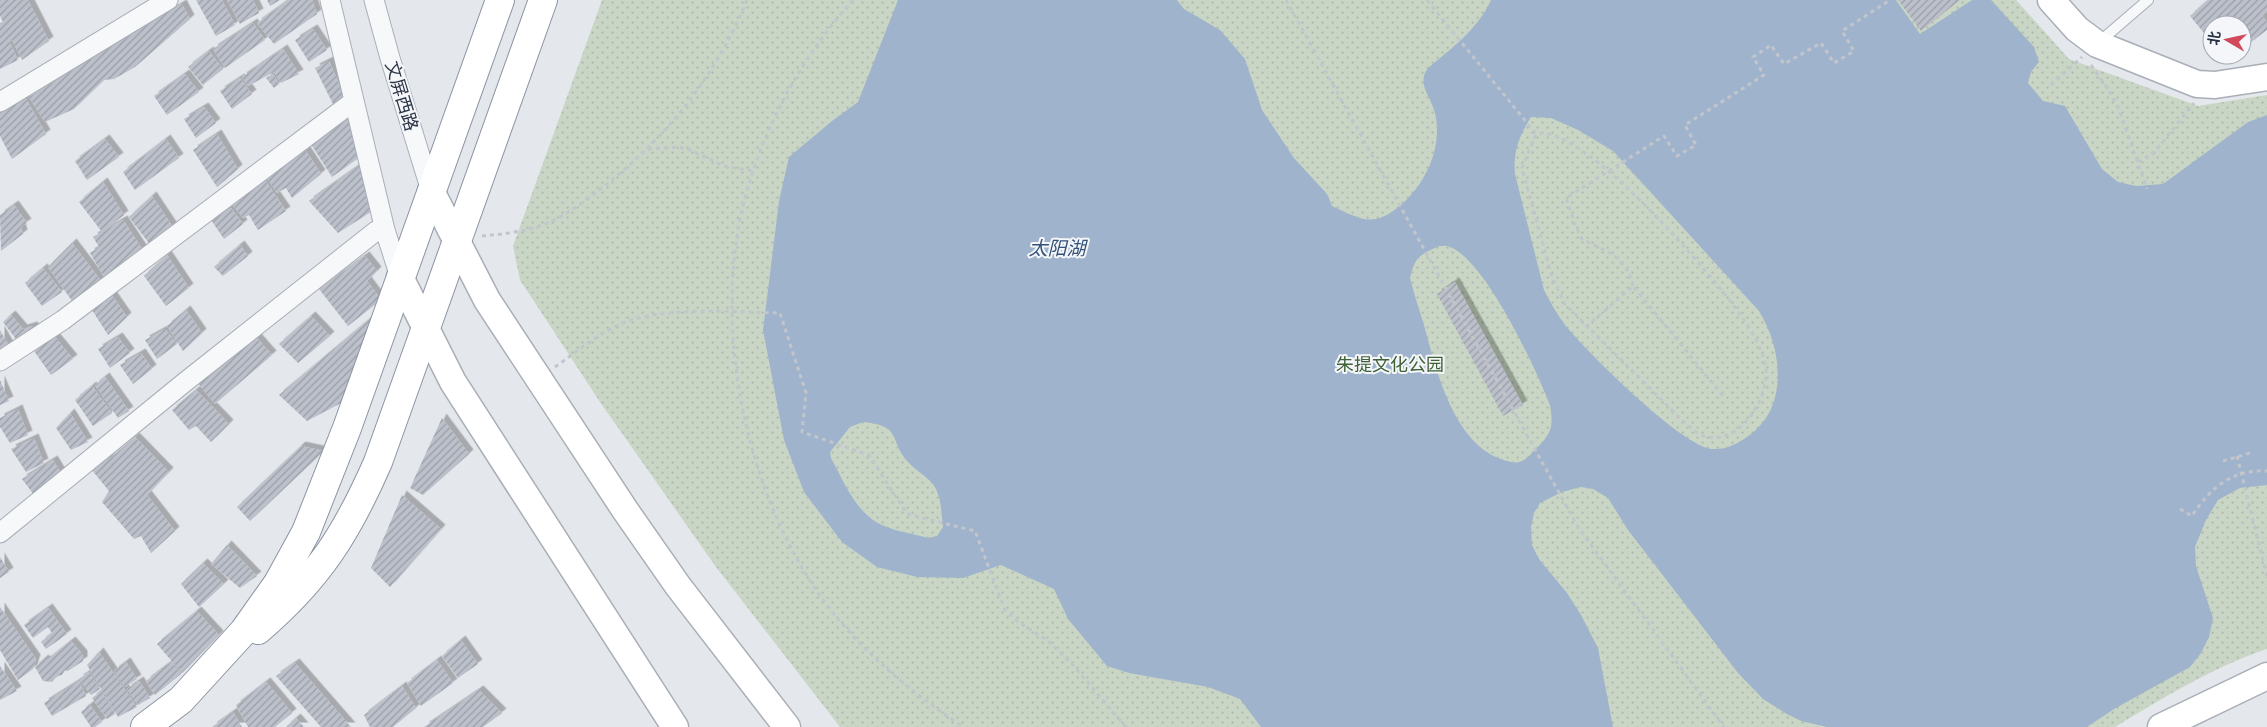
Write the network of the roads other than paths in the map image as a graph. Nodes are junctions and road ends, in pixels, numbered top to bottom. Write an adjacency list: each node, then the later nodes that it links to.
1 (168, 0): 11 (street)
2 (330, 0): 10 (street)
3 (374, 0): 12 (street, 文屏西路)
4 (500, 0): 12 (highway)
5 (543, 0): 14 (highway)
6 (2050, 0): 8 (main road)
7 (2148, 0): 8 (lane)
8 (2097, 44): 9 (main road)
9 (2267, 77)
10 (354, 100): 13 (street); 17 (street)
11 (0, 102)
12 (431, 191): 14 (main road); 15 (highway)
13 (385, 230): 15 (street); 18 (street)
14 (456, 240): 16 (highway); 23 (main road)
15 (400, 277): 16 (main road); 20 (highway)
16 (425, 327): 20 (highway); 22 (main road)
17 (0, 361)
18 (0, 533)
19 (2267, 676): 24 (main road)
20 (200, 680): 21 (highway)
21 (145, 727)
22 (676, 727)
23 (787, 727)
24 (2161, 727)

